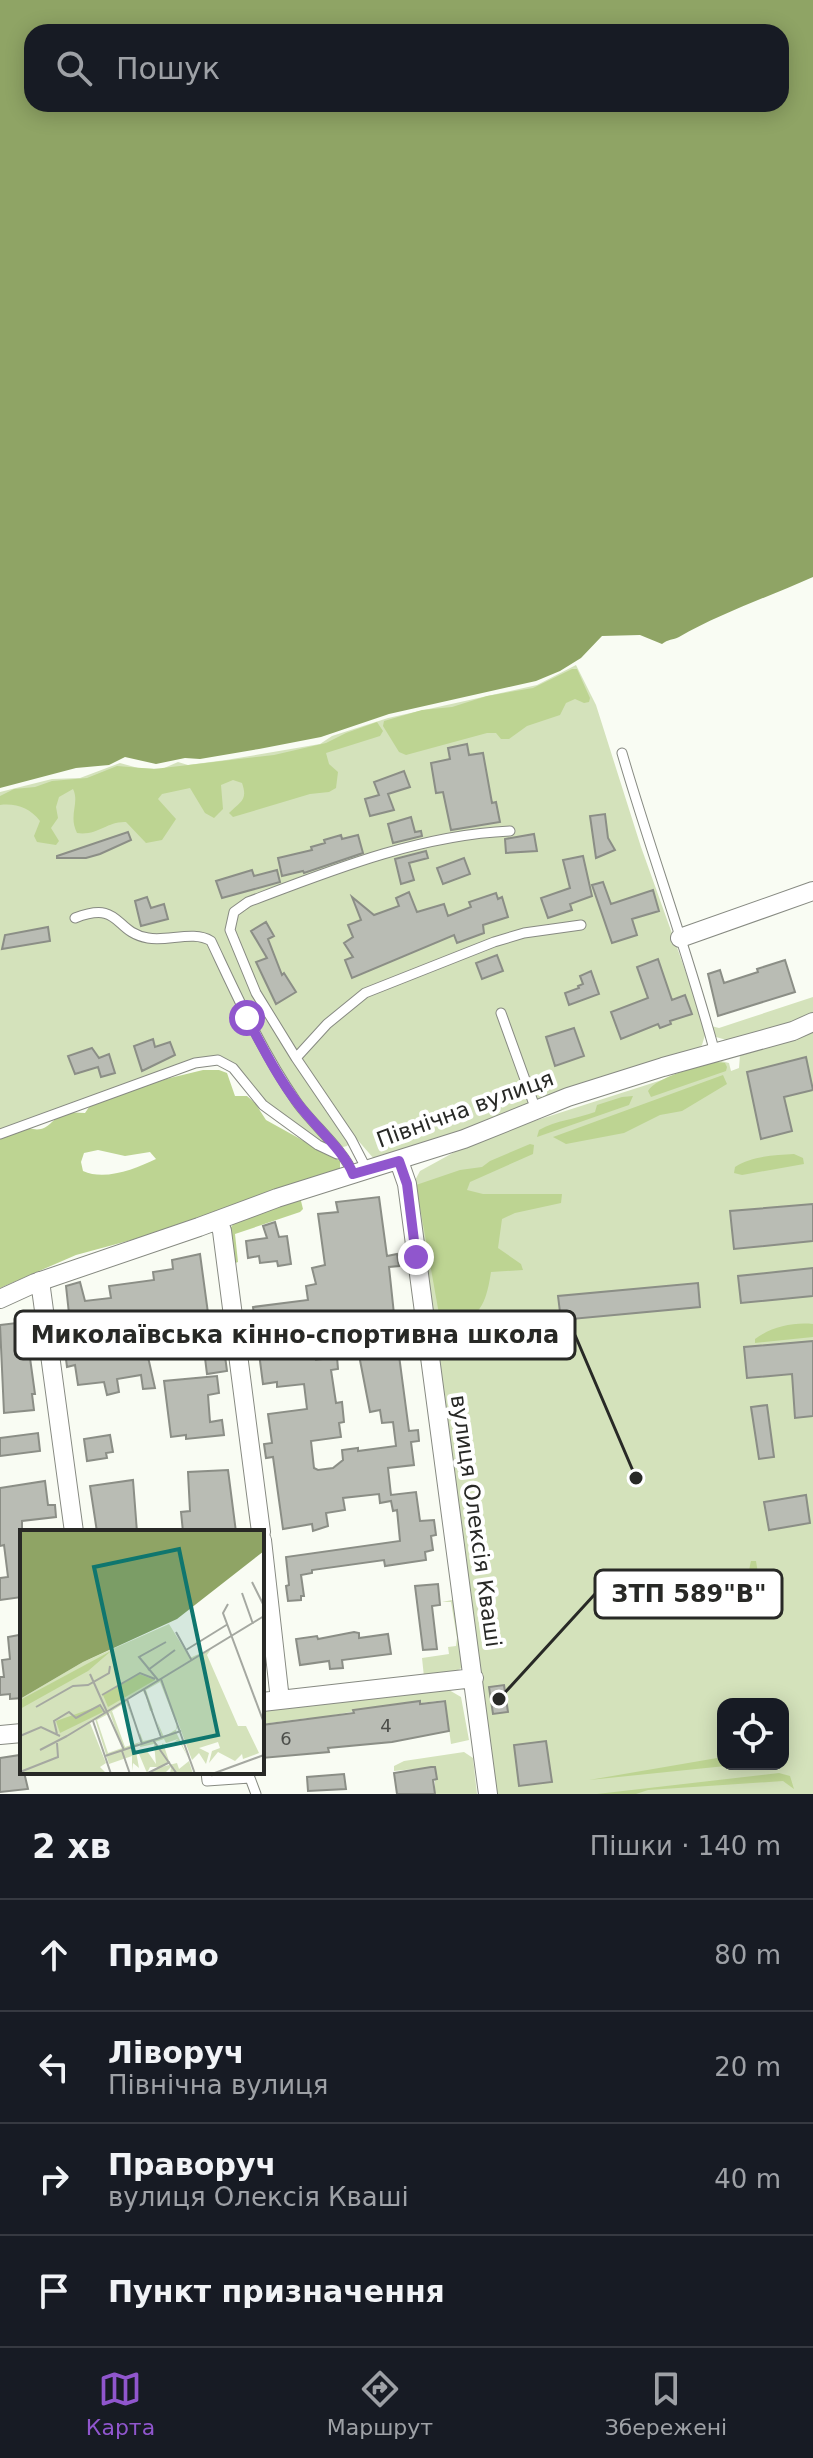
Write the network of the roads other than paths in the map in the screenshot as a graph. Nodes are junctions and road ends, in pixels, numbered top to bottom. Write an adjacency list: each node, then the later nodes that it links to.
1 (622, 753): 6 (lane)
2 (510, 831): 10 (lane)
3 (813, 891): 6 (street)
4 (75, 918): 13 (lane)
5 (581, 925): 10 (lane)
6 (680, 938): 9 (lane)
7 (501, 1013): 11 (lane)
8 (813, 1022): 9 (street, Північна вулиця)
9 (715, 1053): 11 (street, Північна вулиця)
10 (296, 1058): 15 (lane)
11 (536, 1110): 14 (street, Північна вулиця)
12 (0, 1134): 13 (lane)
13 (339, 1154): 15 (lane)
14 (399, 1161): 15 (street, Північна вулиця); 22 (street, вулиця Олексія Кваші)
15 (360, 1172): 16 (street, Північна вулиця)
16 (218, 1220): 17 (street, Північна вулиця); 20 (street)
17 (40, 1281): 18 (street, Північна вулиця); 19 (street)
18 (0, 1299)
19 (74, 1530)
20 (261, 1530)
21 (264, 1576): 23 (street)
22 (474, 1678): 23 (street); 28 (street, вулиця Олексія Кваші)
23 (271, 1701)
24 (20, 1733): 25 (street)
25 (0, 1735)
26 (206, 1774): 27 (lane)
27 (256, 1794)
28 (488, 1794)

